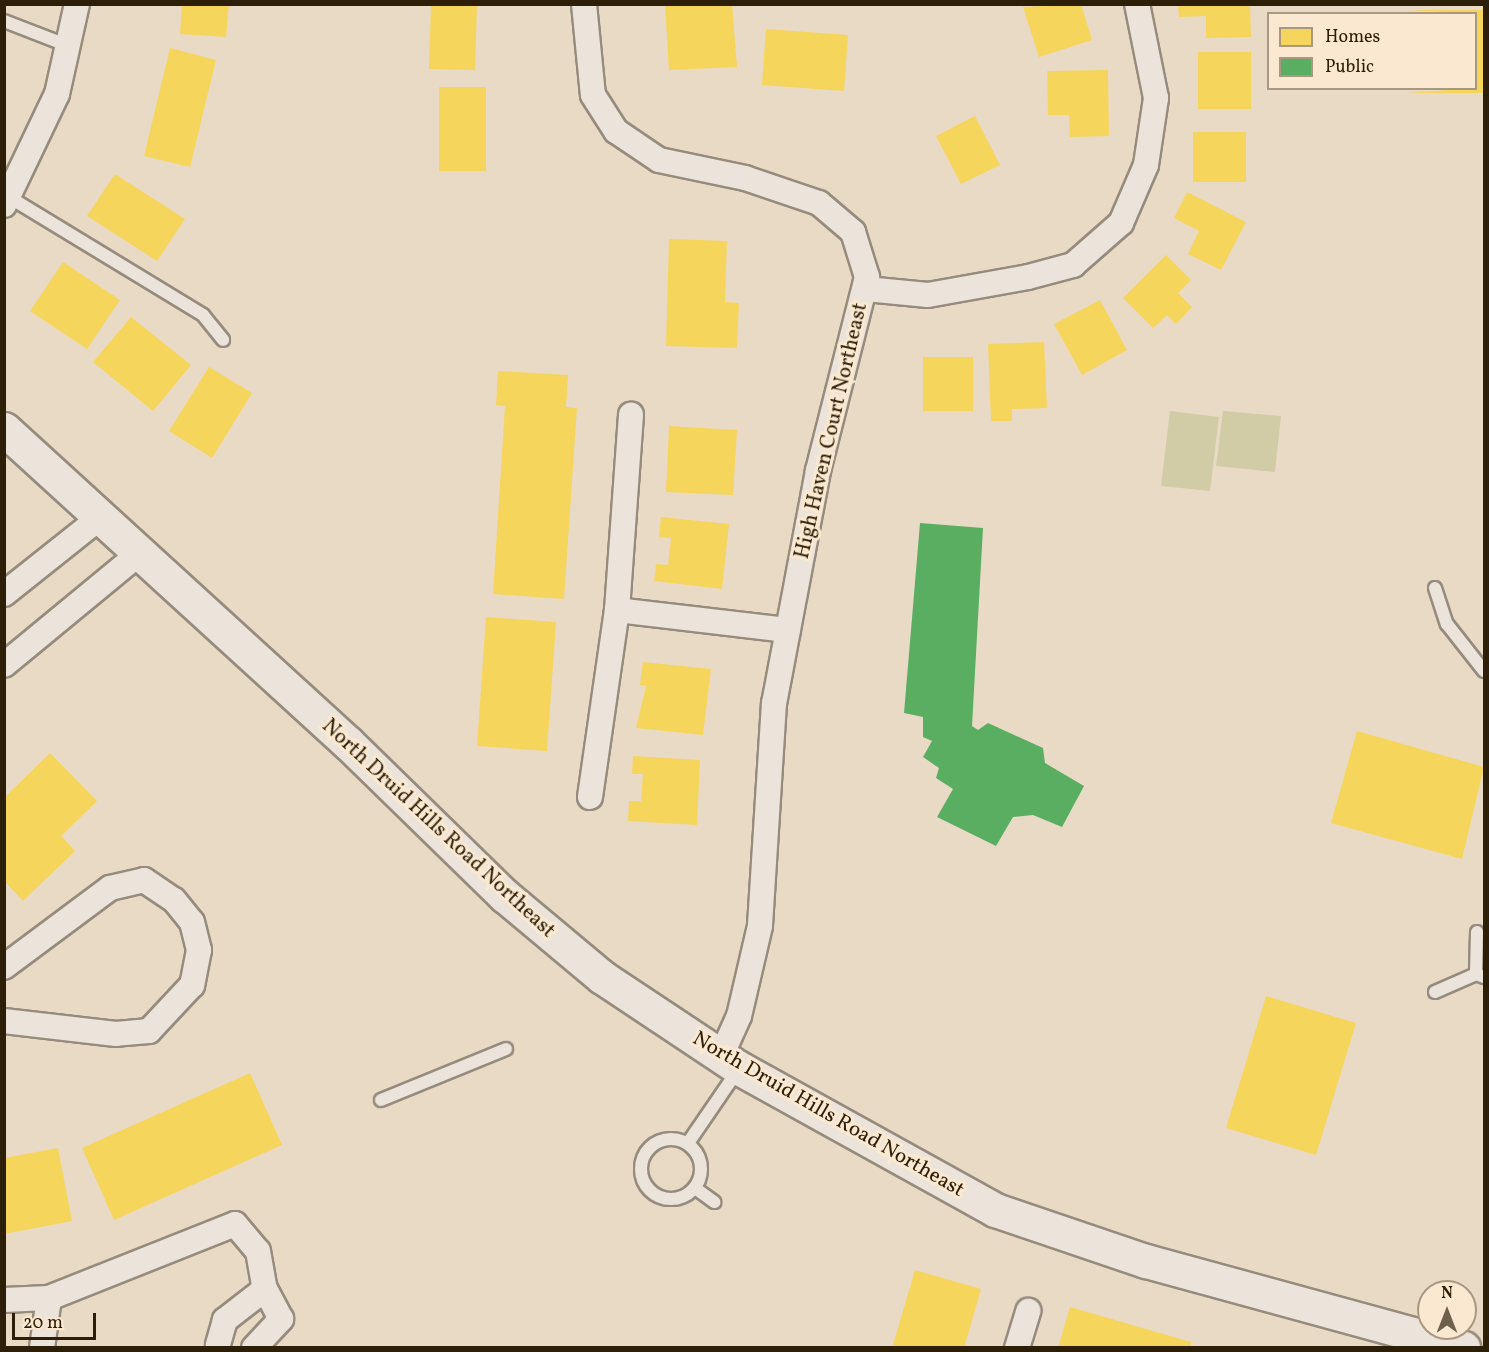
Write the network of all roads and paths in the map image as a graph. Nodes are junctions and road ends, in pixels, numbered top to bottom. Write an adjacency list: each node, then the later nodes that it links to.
1 (77, 4): 5 (street)
2 (584, 4): 7 (street, High Haven Court Northeast)
3 (1137, 4): 7 (street)
4 (4, 21): 5 (lane)
5 (71, 47): 6 (street)
6 (7, 201): 8 (lane)
7 (866, 289): 16 (street, High Haven Court Northeast)
8 (223, 340)
9 (631, 415): 15 (street)
10 (4, 429): 11 (main road, North Druid Hills Road Northeast)
11 (102, 516): 12 (main road, North Druid Hills Road Northeast); 14 (street)
12 (140, 553): 17 (street); 26 (main road, North Druid Hills Road Northeast)
13 (1435, 588): 18 (lane)
14 (4, 594)
15 (616, 610): 16 (street); 19 (street)
16 (788, 630): 26 (street, High Haven Court Northeast)
17 (4, 665)
18 (1485, 671)
19 (590, 797)
20 (1477, 932): 22 (lane)
21 (4, 967): 24 (street)
22 (1480, 976): 23 (lane)
23 (1435, 992)
24 (4, 1021)
25 (506, 1049): 27 (lane)
26 (730, 1062): 28 (lane); 40 (main road, North Druid Hills Road Northeast)
27 (381, 1100)
28 (688, 1143): 29 (lane); 29 (lane)
29 (695, 1188): 30 (lane)
30 (714, 1202)
31 (265, 1288): 32 (street); 35 (street); 38 (street)
32 (49, 1298): 33 (street); 36 (street)
33 (4, 1300)
34 (1028, 1311): 39 (street)
35 (213, 1346): 37 (street)
36 (42, 1347)
37 (245, 1347)
38 (254, 1347)
39 (1017, 1347)
40 (1463, 1347)

